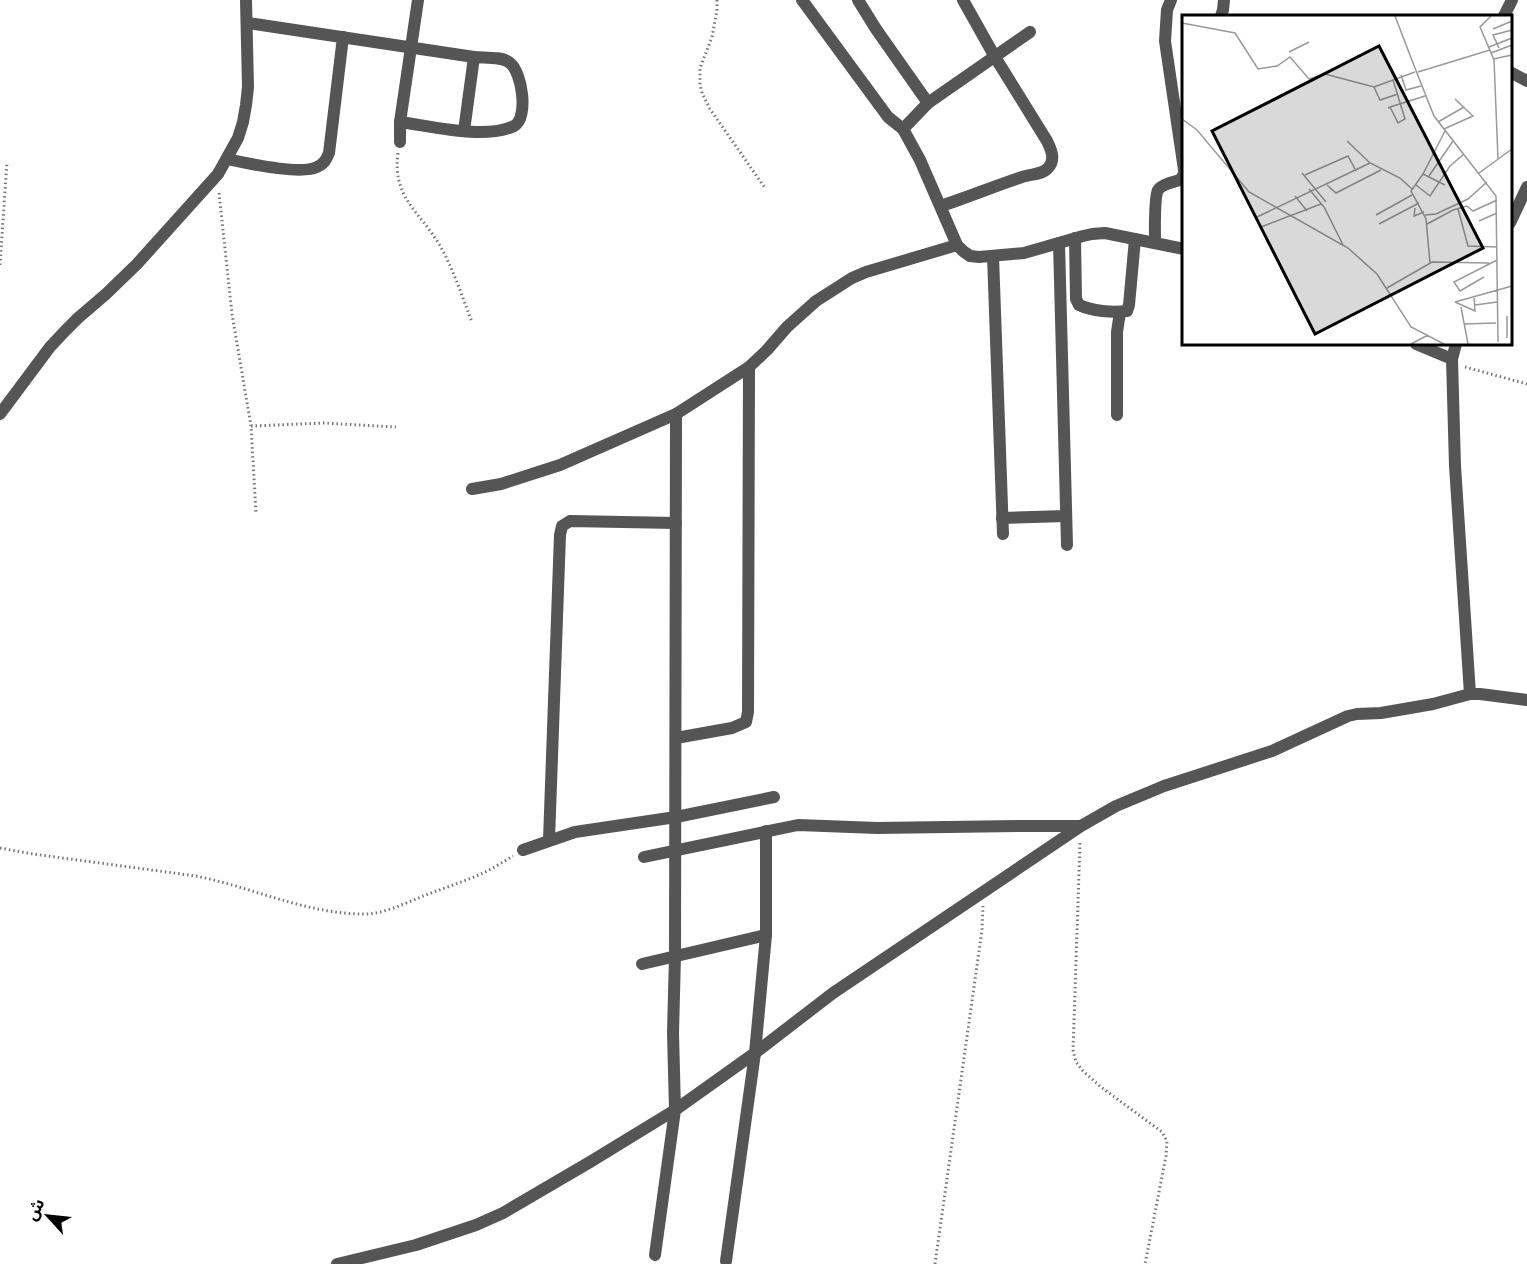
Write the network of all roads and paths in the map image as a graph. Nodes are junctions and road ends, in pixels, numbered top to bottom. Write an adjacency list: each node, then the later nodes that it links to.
1 (246, 0): 12 (street)
2 (418, 0): 15 (street)
3 (717, 0): 31 (path)
4 (802, 0): 22 (street)
5 (858, 0): 20 (street)
6 (963, 0): 17 (street)
7 (1171, 0): 25 (street)
8 (1224, 0): 10 (street)
9 (1512, 0): 11 (street)
10 (1221, 15)
11 (1504, 15)
12 (248, 23): 14 (street); 26 (street)
13 (1030, 32): 17 (street)
14 (343, 37): 15 (street); 26 (street)
15 (410, 48): 16 (street); 21 (street)
16 (474, 57): 23 (street); 23 (street)
17 (995, 57): 20 (street); 32 (street)
18 (1512, 73): 19 (street)
19 (1527, 81)
20 (928, 103): 22 (street)
21 (400, 122): 23 (street); 24 (street)
22 (903, 129): 32 (street)
23 (464, 131)
24 (400, 142): 43 (path)
25 (1182, 158)
26 (227, 159): 28 (street)
27 (7, 162): 41 (path)
28 (218, 174): 49 (street); 52 (path)
29 (1182, 176): 37 (street)
30 (1527, 187): 33 (street)
31 (765, 188)
32 (941, 206): 38 (street)
33 (1512, 219)
34 (1075, 238): 35 (street); 36 (street); 42 (street)
35 (1135, 239): 37 (street); 42 (street)
36 (1059, 243): 40 (street); 56 (street)
37 (1155, 243): 39 (street)
38 (957, 245): 40 (street); 47 (street)
39 (1182, 249)
40 (993, 256): 57 (street)
41 (0, 265)
42 (1120, 312): 51 (street)
43 (472, 322)
44 (1418, 345): 46 (street)
45 (1456, 345): 46 (street)
46 (1452, 359): 48 (path); 61 (street)
47 (749, 368): 50 (street); 63 (street)
48 (1527, 384)
49 (0, 414)
50 (676, 414): 54 (street); 58 (street)
51 (1118, 415)
52 (251, 426): 53 (path); 55 (path)
53 (396, 427)
54 (472, 489)
55 (256, 513)
56 (1066, 516): 57 (street); 60 (street)
57 (1002, 519): 59 (street)
58 (676, 523): 63 (street); 68 (street)
59 (1003, 534)
60 (1067, 544)
61 (1470, 694): 62 (street); 66 (street)
62 (1527, 700)
63 (676, 738): 65 (street)
64 (774, 797): 65 (street)
65 (676, 817): 68 (street); 71 (street)
66 (1081, 826): 67 (street); 73 (street); 83 (path)
67 (766, 831): 71 (street); 74 (street)
68 (549, 840): 70 (street)
69 (0, 848): 70 (path)
70 (523, 850)
71 (676, 850): 72 (street); 75 (street)
72 (644, 857)
73 (981, 893): 77 (street); 82 (path)
74 (766, 935): 75 (street); 77 (street)
75 (675, 956): 76 (street); 78 (street)
76 (642, 964)
77 (755, 1053): 78 (street); 80 (street)
78 (675, 1110): 79 (street); 81 (street)
79 (655, 1255)
80 (726, 1261)
81 (337, 1264)
82 (935, 1264)
83 (1145, 1264)

